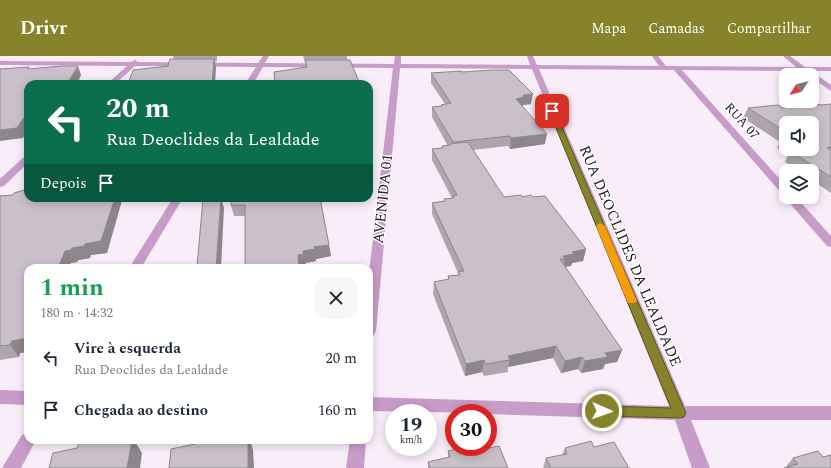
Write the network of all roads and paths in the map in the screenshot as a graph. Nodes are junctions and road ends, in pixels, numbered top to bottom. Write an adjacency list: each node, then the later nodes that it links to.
1 (12, 56): 8 (street)
2 (142, 56): 9 (street)
3 (266, 56): 10 (street)
4 (655, 56): 11 (street)
5 (786, 56): 13 (street)
6 (398, 61): 7 (street); 10 (street); 28 (street, AVENIDA 01)
7 (532, 62): 11 (street); 32 (street, RUA DEOCLIDES DA LEALDADE)
8 (0, 63): 9 (street)
9 (133, 64): 10 (street); 17 (street)
10 (261, 65): 18 (street)
11 (664, 68): 12 (street)
12 (676, 68): 14 (street); 23 (street, RUA 07)
13 (803, 68)
14 (779, 69)
15 (819, 69): 16 (street)
16 (831, 69)
17 (115, 80)
18 (252, 80)
19 (819, 80): 20 (street)
20 (831, 89)
21 (24, 162): 22 (street)
22 (0, 184)
23 (779, 184)
24 (176, 202): 27 (street)
25 (796, 204): 26 (street)
26 (831, 243)
27 (137, 264)
28 (373, 294)
29 (0, 398): 30 (street)
30 (24, 398)
31 (373, 404): 32 (street)
32 (680, 413): 33 (street); 38 (street, RUA DEOCLIDES DA LEALDADE)
33 (831, 413)
34 (26, 444): 36 (street)
35 (358, 444): 37 (street)
36 (11, 468)
37 (355, 468)
38 (701, 468)

